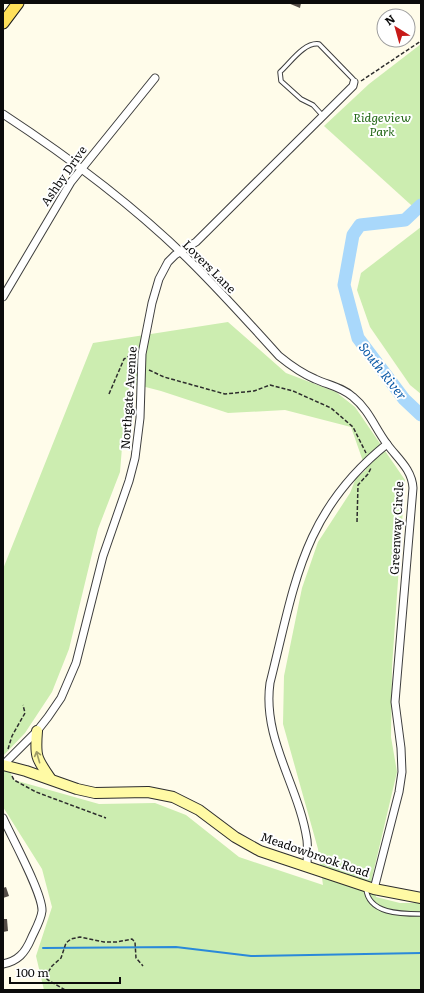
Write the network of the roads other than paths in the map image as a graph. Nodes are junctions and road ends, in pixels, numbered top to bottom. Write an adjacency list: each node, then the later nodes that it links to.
1 (18, 3): 2 (main road)
2 (3, 23)
3 (155, 78): 7 (street, Ashby Drive)
4 (353, 84): 6 (street, Northgate Avenue); 6 (lane)
5 (3, 114): 7 (street, Lovers Lane)
6 (323, 116): 8 (street, Northgate Avenue)
7 (81, 168): 8 (street, Lovers Lane); 9 (street, Ashby Drive)
8 (180, 252): 10 (street, Lovers Lane); 11 (street, Northgate Avenue)
9 (3, 297)
10 (387, 444): 15 (street); 16 (street, Greenway Circle)
11 (37, 731): 12 (street, Northgate Avenue); 13 (street, one-way to 11)
12 (3, 765): 13 (street, Meadowbrook Road)
13 (52, 779): 15 (street, Meadowbrook Road)
14 (3, 818): 19 (street)
15 (308, 867): 16 (street, Meadowbrook Road)
16 (370, 888): 17 (street, Meadowbrook Road); 18 (lane)
17 (421, 898)
18 (421, 914)
19 (3, 964)

